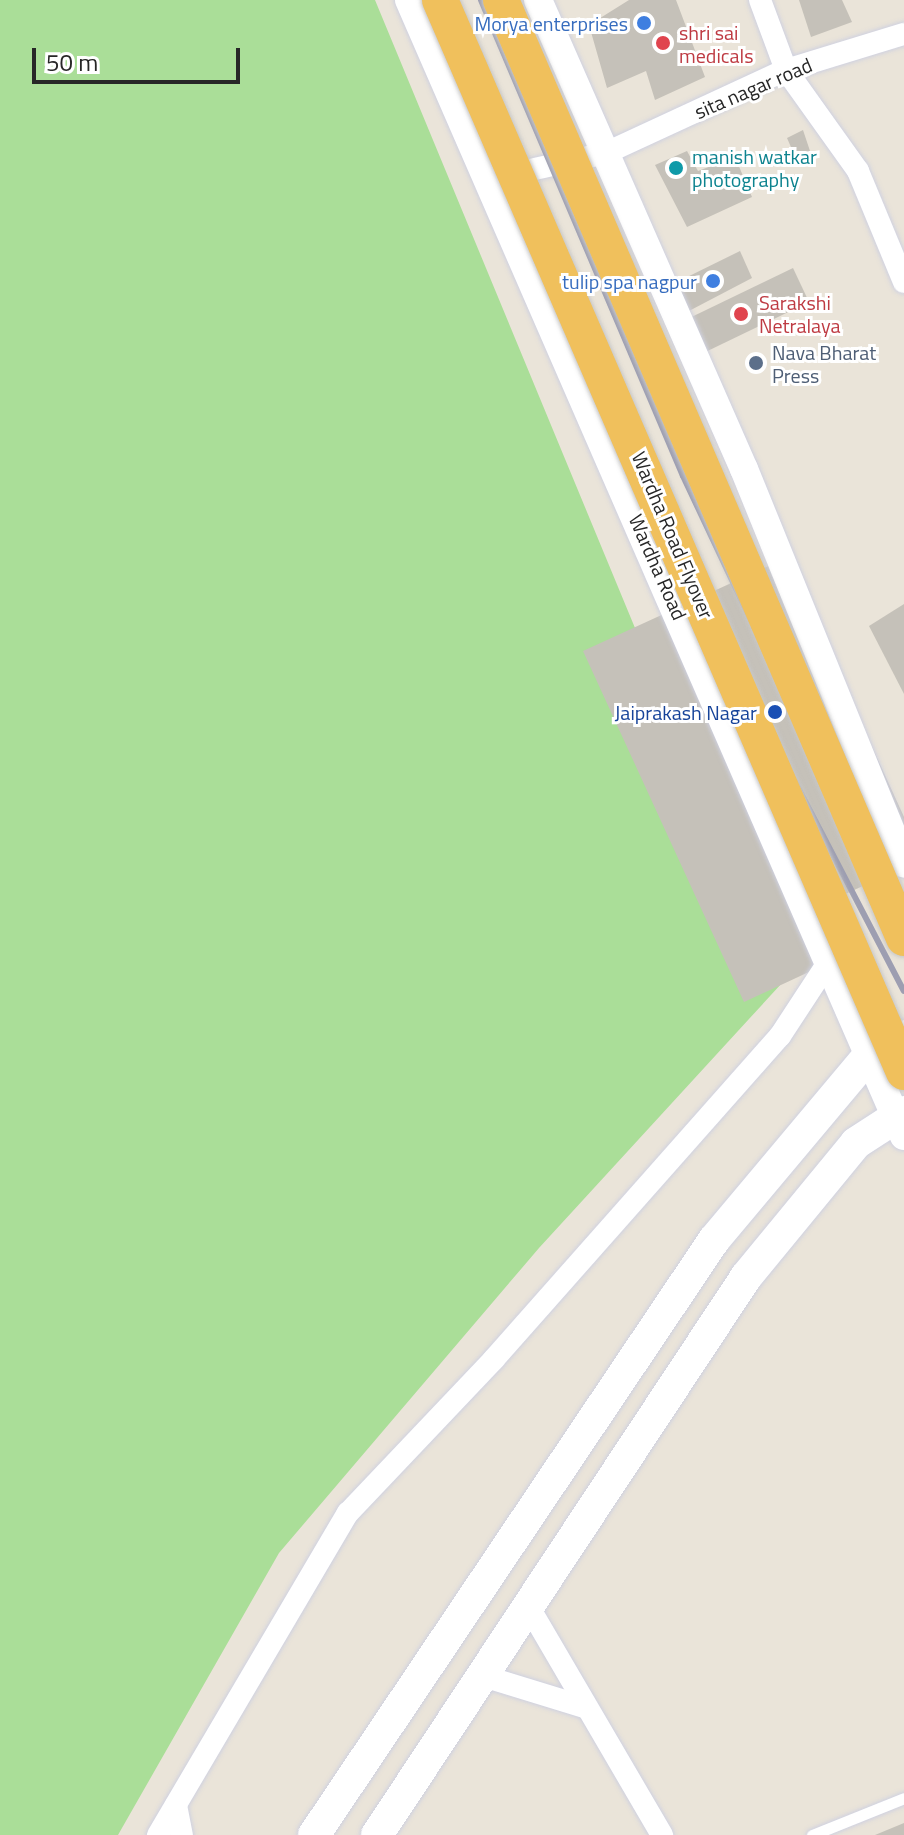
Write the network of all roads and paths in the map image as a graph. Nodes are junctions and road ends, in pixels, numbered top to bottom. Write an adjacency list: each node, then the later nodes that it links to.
1 (409, 0): 9 (street, Wardha Road)
2 (440, 0): 16 (highway, Wardha Road Flyover, bridge)
3 (501, 0): 12 (highway, bridge)
4 (538, 0): 8 (street)
5 (760, 0): 7 (street)
6 (904, 34): 7 (street, sita nagar road)
7 (786, 70): 8 (street, sita nagar road); 10 (street)
8 (606, 153): 9 (street, sita nagar road); 11 (street)
9 (487, 180): 13 (street, Wardha Road)
10 (904, 282)
11 (904, 864)
12 (904, 938)
13 (829, 961): 15 (street, Wardha Road); 22 (street)
14 (904, 1036): 15 (main road)
15 (871, 1053): 17 (street, Wardha Road); 25 (main road)
16 (904, 1072)
17 (901, 1122): 18 (main road)
18 (527, 1604): 19 (main road); 20 (street)
19 (480, 1675): 20 (street); 26 (main road)
20 (584, 1707): 27 (street)
21 (904, 1798): 28 (lane)
22 (176, 1805): 23 (street); 24 (street)
23 (158, 1835)
24 (182, 1835)
25 (314, 1835)
26 (377, 1835)
27 (662, 1835)
28 (812, 1835)

